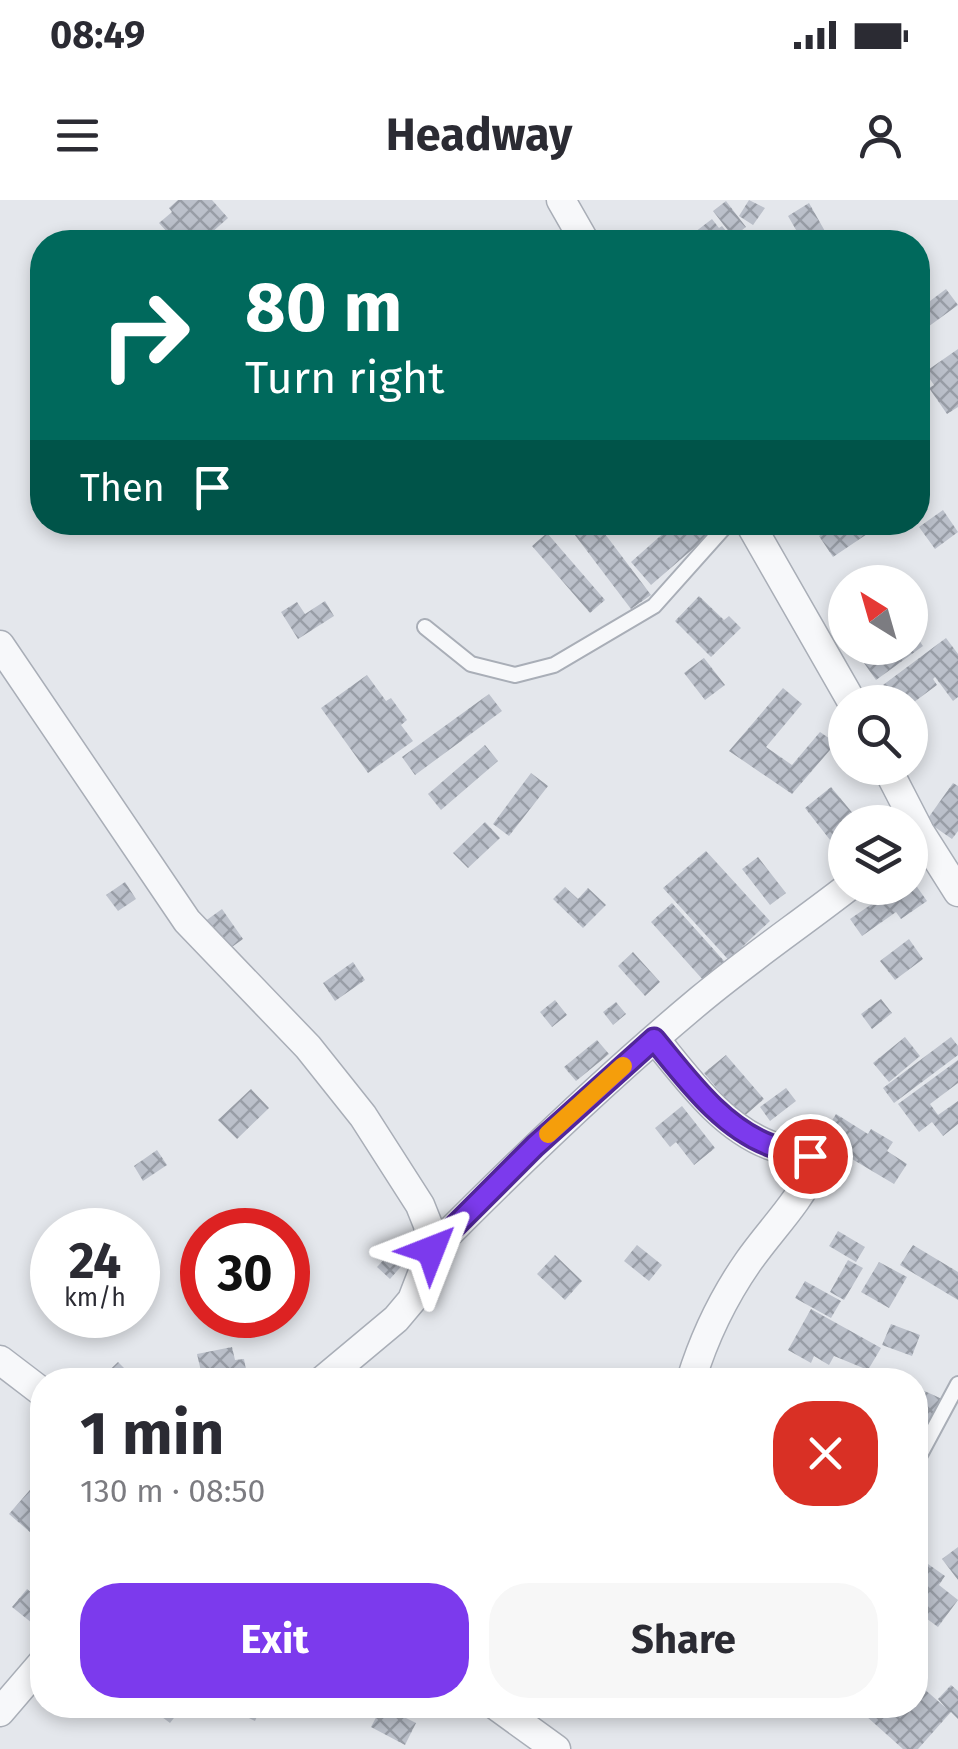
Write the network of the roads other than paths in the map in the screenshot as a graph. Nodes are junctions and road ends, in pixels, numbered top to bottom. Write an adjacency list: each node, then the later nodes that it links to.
1 (561, 200): 2 (street)
2 (578, 230)
3 (717, 535): 5 (lane)
4 (756, 535): 7 (street)
5 (425, 627)
6 (0, 644): 12 (street)
7 (842, 685)
8 (928, 853): 9 (street)
9 (958, 892)
10 (828, 902): 11 (street)
11 (654, 1039): 12 (street); 15 (street)
12 (431, 1250): 14 (street)
13 (0, 1360): 16 (street)
14 (337, 1368)
15 (695, 1368)
16 (30, 1383)
17 (958, 1384): 18 (lane)
18 (928, 1440)
19 (30, 1677): 20 (street)
20 (0, 1712)
21 (517, 1718): 22 (street)
22 (556, 1749)

